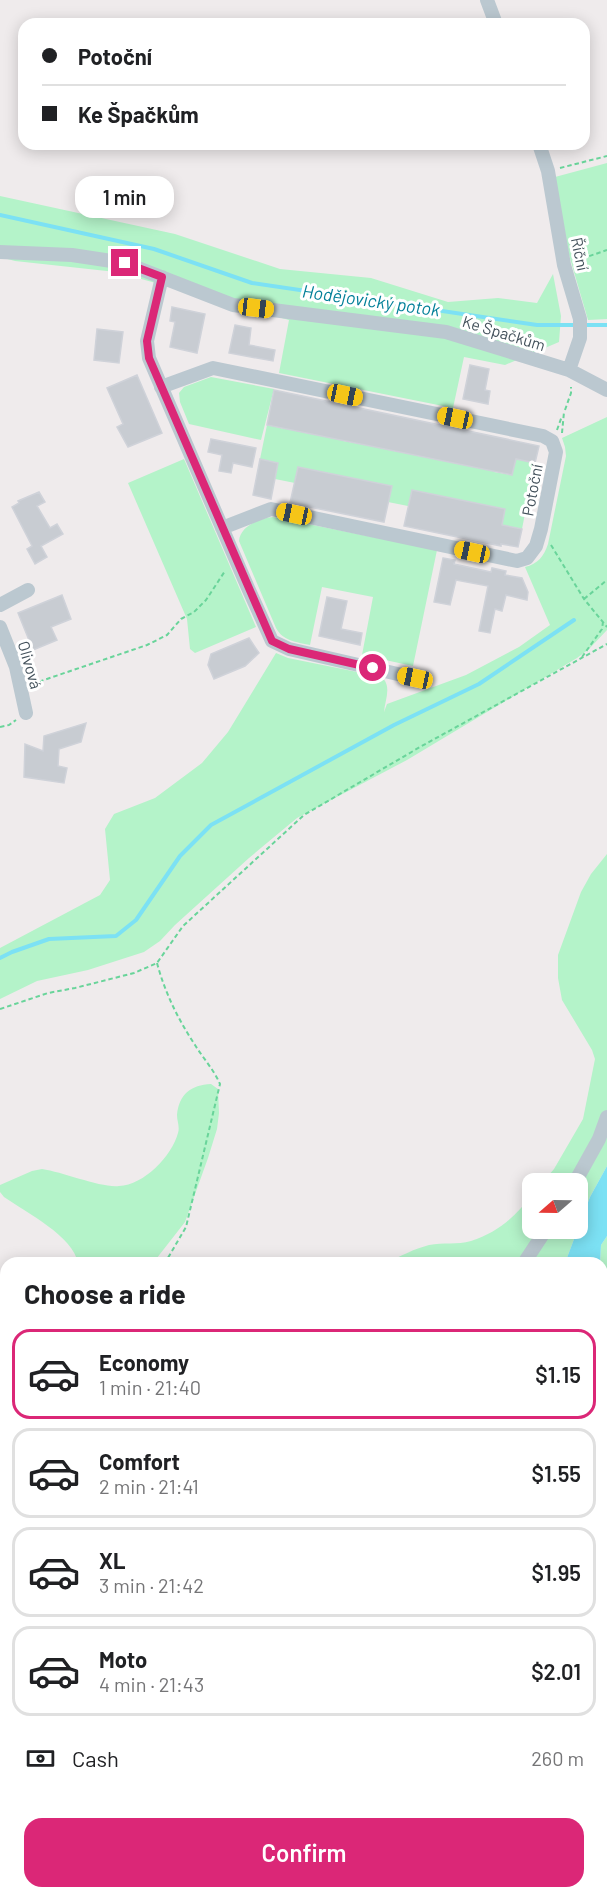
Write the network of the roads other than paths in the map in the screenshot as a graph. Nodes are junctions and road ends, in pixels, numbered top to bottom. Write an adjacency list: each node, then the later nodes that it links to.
1 (487, 0): 2 (street)
2 (494, 18)
3 (541, 150): 6 (street, Říční)
4 (0, 252): 5 (street, Ke Špačkům)
5 (162, 277): 6 (street, Ke Špačkům); 7 (street)
6 (569, 370): 8 (street, Ke Špačkům)
7 (161, 387): 9 (street); 9 (street, Potoční)
8 (607, 390)
9 (222, 528): 13 (street)
10 (28, 590): 11 (street)
11 (0, 605)
12 (0, 627): 14 (street, Olivová)
13 (415, 678)
14 (26, 713)
15 (607, 1117): 16 (street)
16 (580, 1173)
17 (540, 1239): 18 (street)
18 (528, 1257)

